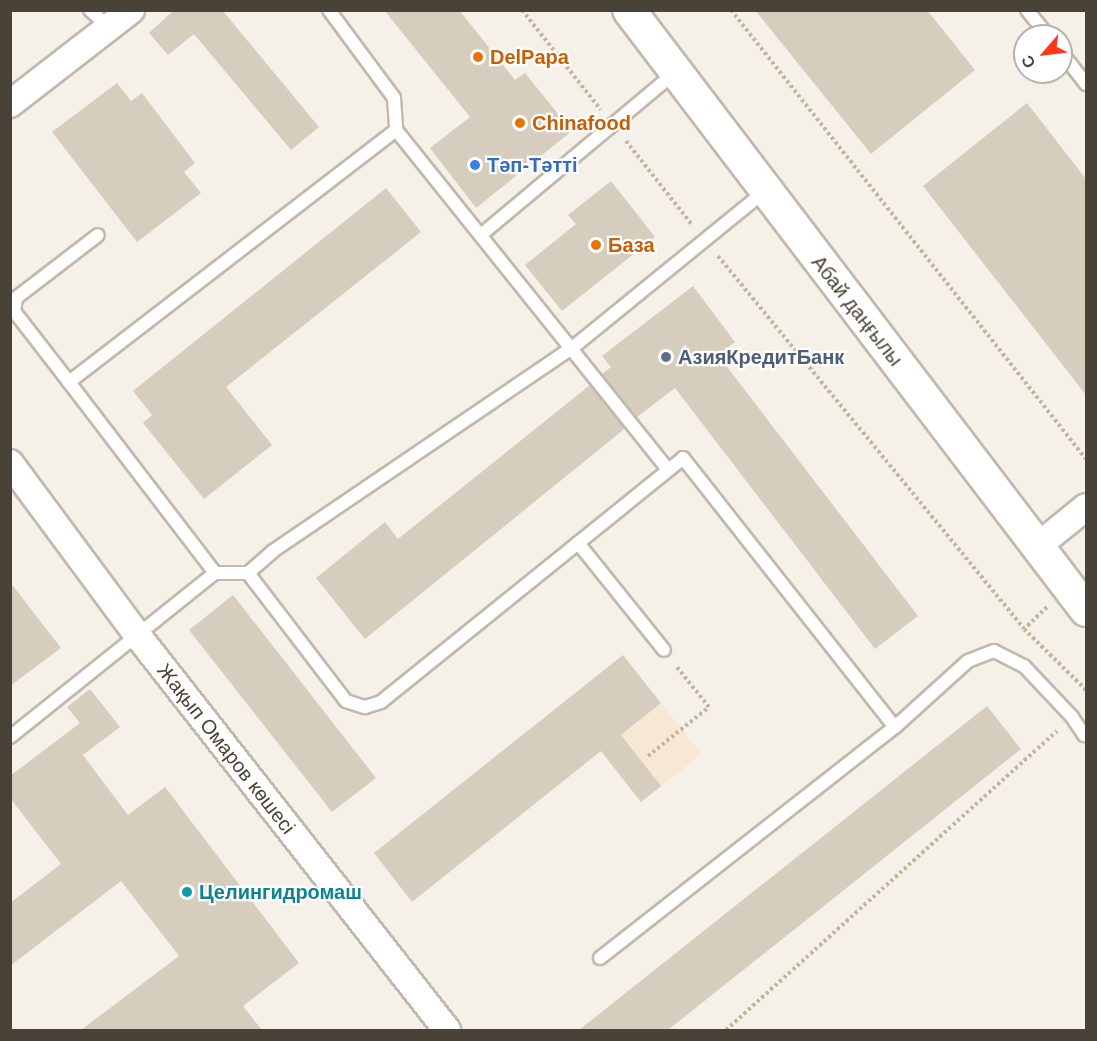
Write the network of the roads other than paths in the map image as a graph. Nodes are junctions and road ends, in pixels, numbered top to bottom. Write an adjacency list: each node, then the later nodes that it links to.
1 (90, 10): 7 (lane)
2 (131, 10): 7 (street)
3 (329, 10): 12 (lane)
4 (629, 10): 9 (street, Абай даңғылы)
5 (1027, 10): 6 (lane)
6 (1038, 24)
7 (110, 28): 11 (street)
8 (1073, 67): 10 (lane)
9 (676, 72): 13 (street, Абай даңғылы); 14 (lane)
10 (1086, 84)
11 (10, 104)
12 (396, 130): 14 (lane); 18 (lane)
13 (765, 191): 17 (lane); 23 (street, Абай даңғылы)
14 (482, 234): 17 (lane)
15 (98, 235): 16 (lane)
16 (12, 312): 18 (lane)
17 (572, 348): 20 (lane); 25 (lane)
18 (69, 382): 24 (lane)
19 (10, 463): 27 (street, Жақып Омаров көшесі)
20 (667, 468): 22 (lane); 29 (lane)
21 (1086, 507): 23 (street)
22 (578, 543): 25 (lane); 28 (lane)
23 (1038, 546): 26 (street, Абай даңғылы)
24 (215, 573): 25 (lane); 27 (lane)
25 (248, 573)
26 (1077, 599)
27 (138, 636): 31 (lane); 33 (street, Жақып Омаров көшесі)
28 (664, 650)
29 (895, 727): 30 (lane); 32 (lane)
30 (1086, 733)
31 (10, 737)
32 (600, 958)
33 (447, 1030)

